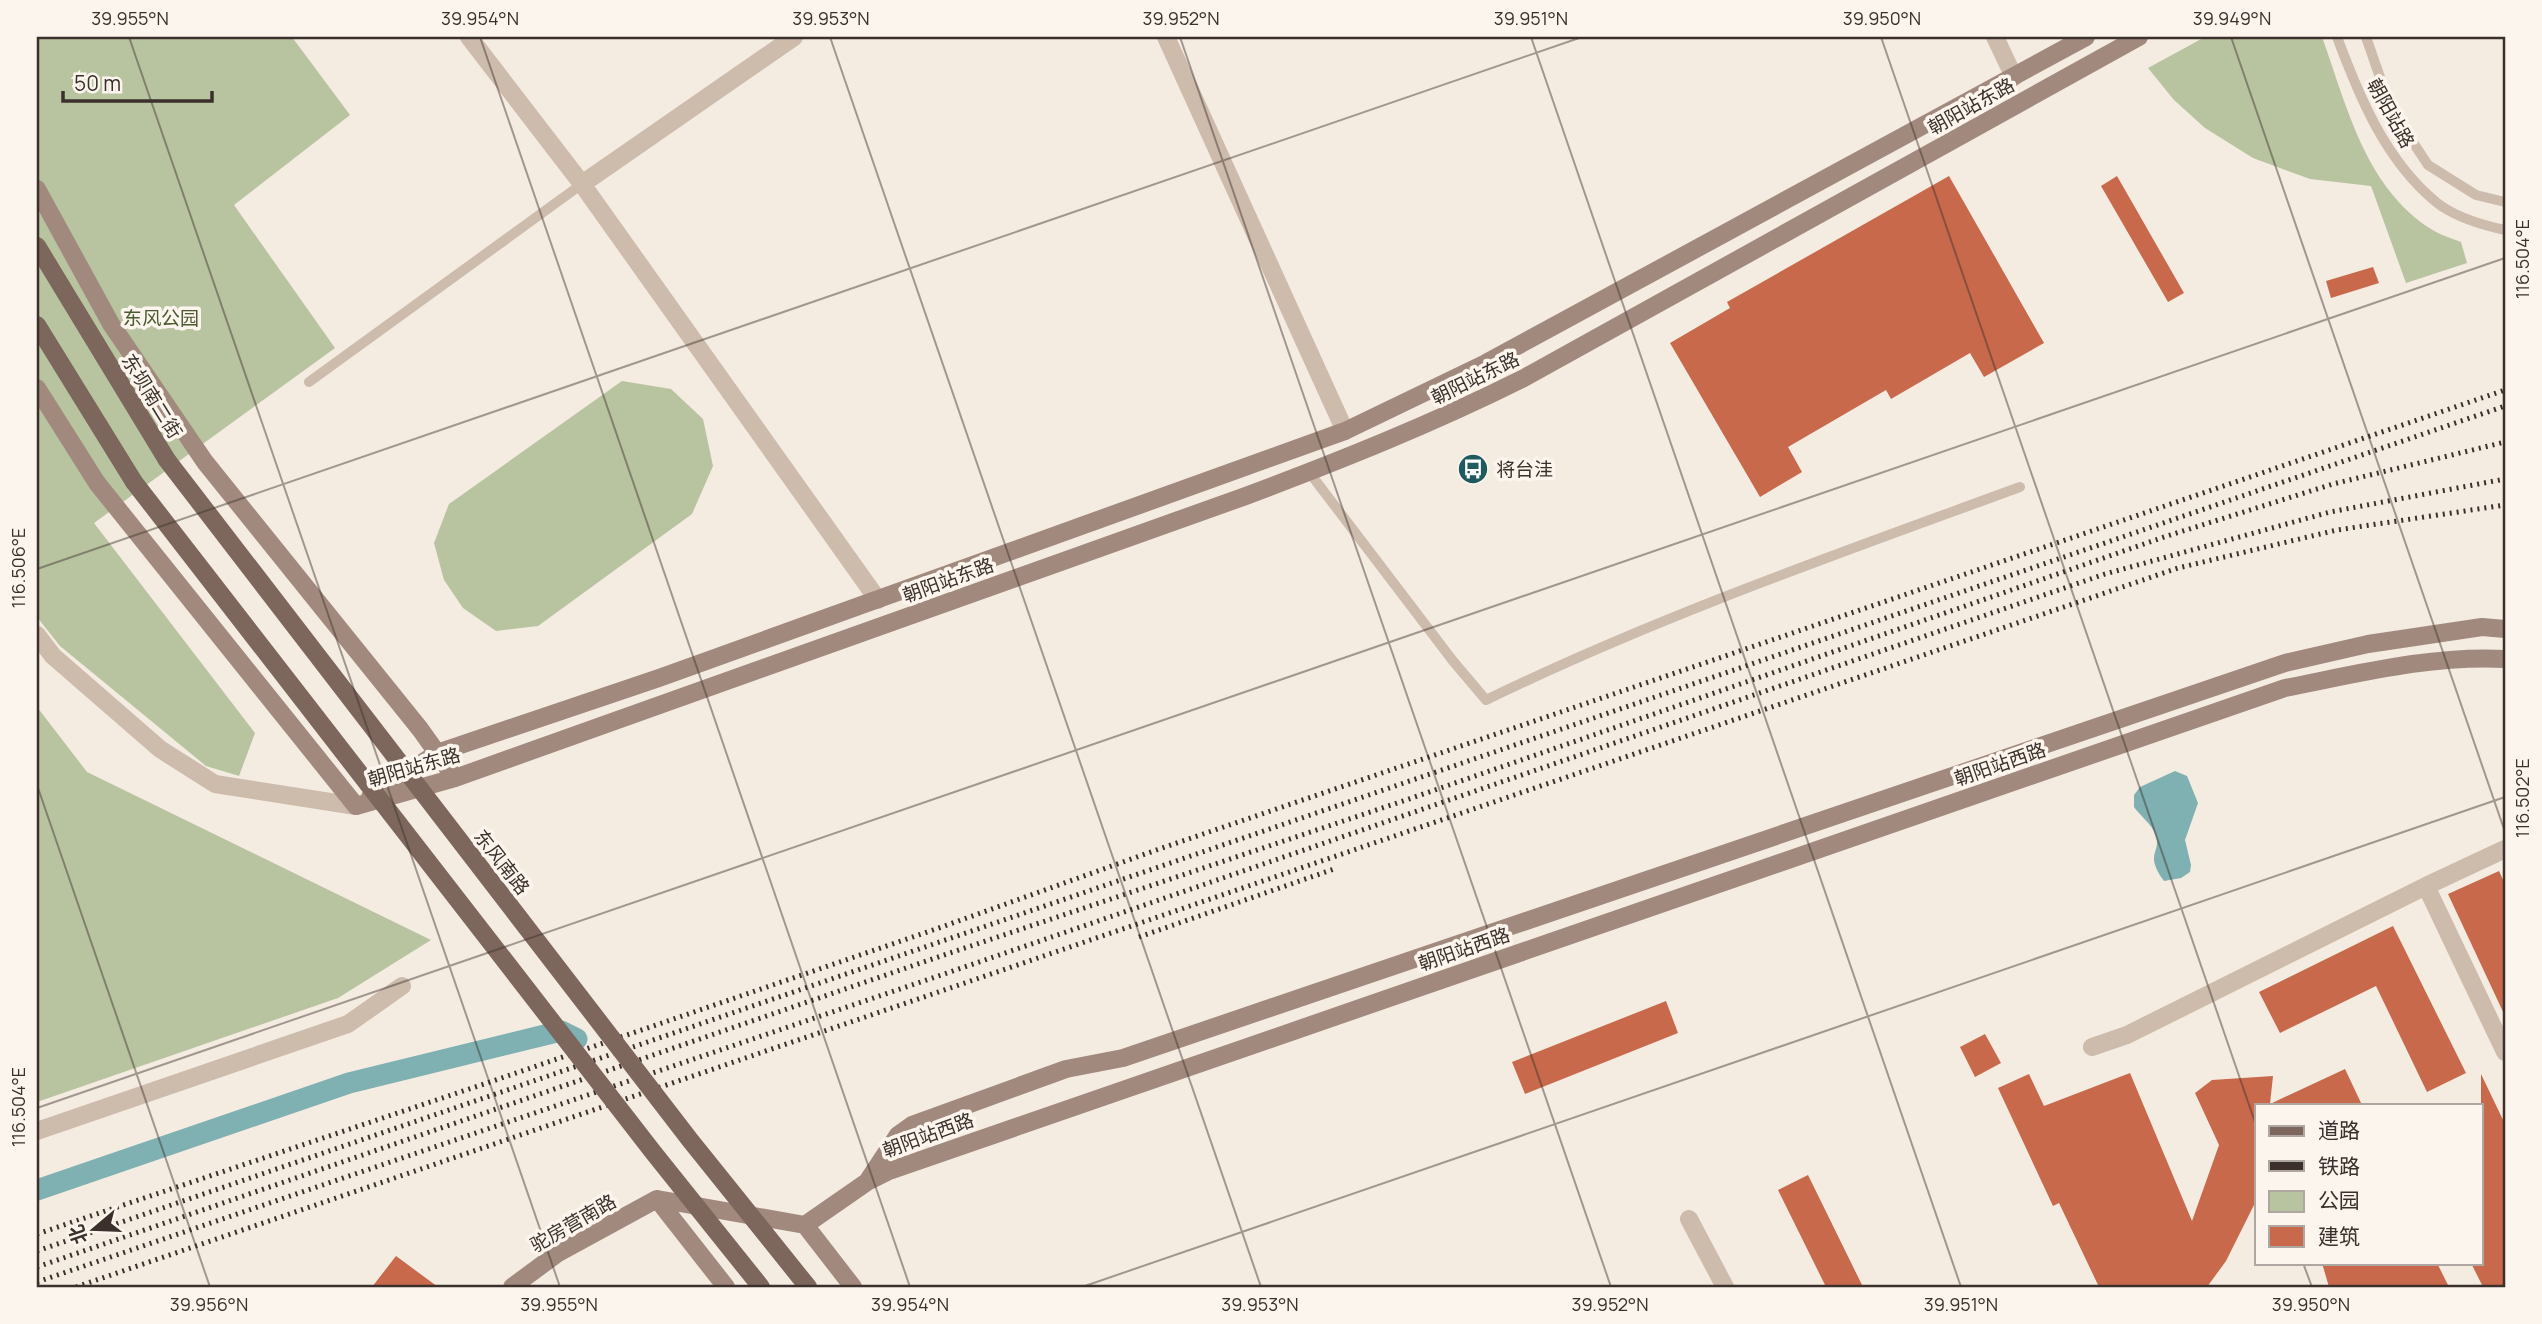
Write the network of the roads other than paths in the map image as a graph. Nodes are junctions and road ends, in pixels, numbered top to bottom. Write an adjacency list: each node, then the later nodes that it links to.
1 (469, 37): 10 (street)
2 (794, 37): 10 (street)
3 (1166, 37): 18 (street)
4 (1994, 37): 9 (street)
5 (2086, 37): 9 (main road, 朝阳站东路)
6 (2139, 37): 20 (main road, 朝阳站东路)
7 (2337, 37): 13 (lane, 朝阳站路)
8 (2366, 37): 12 (lane, 朝阳站路)
9 (2014, 77): 18 (main road, 朝阳站东路)
10 (582, 184): 16 (lane); 22 (street)
11 (37, 189): 26 (main road)
12 (2505, 202)
13 (2505, 230)
14 (37, 246): 19 (main road, 东坝南二街)
15 (37, 325): 41 (main road, bridge)
16 (309, 382)
17 (37, 388): 28 (main road)
18 (1345, 431): 22 (main road, 朝阳站东路)
19 (167, 460): 42 (main road, 东风南路, bridge)
20 (1308, 472): 21 (lane); 27 (main road, 朝阳站东路)
21 (2020, 486)
22 (878, 600): 26 (main road, 朝阳站东路)
23 (2505, 629): 35 (main road, 朝阳站西路)
24 (37, 635): 28 (street)
25 (2505, 659): 35 (main road, 朝阳站西路)
26 (437, 753): 27 (main road); 28 (main road, 朝阳站东路)
27 (455, 778): 28 (main road, 朝阳站东路)
28 (356, 806)
29 (2505, 849): 30 (street)
30 (2426, 886): 32 (street); 33 (street)
31 (402, 986): 34 (street)
32 (2092, 1047)
33 (2505, 1052)
34 (37, 1131)
35 (867, 1182): 38 (main road)
36 (657, 1199): 38 (main road); 39 (main road, 驼房营南路); 40 (main road)
37 (1689, 1219): 44 (street)
38 (805, 1225): 43 (main road)
39 (512, 1287)
40 (726, 1287)
41 (761, 1287)
42 (808, 1287)
43 (852, 1287)
44 (1726, 1287)

